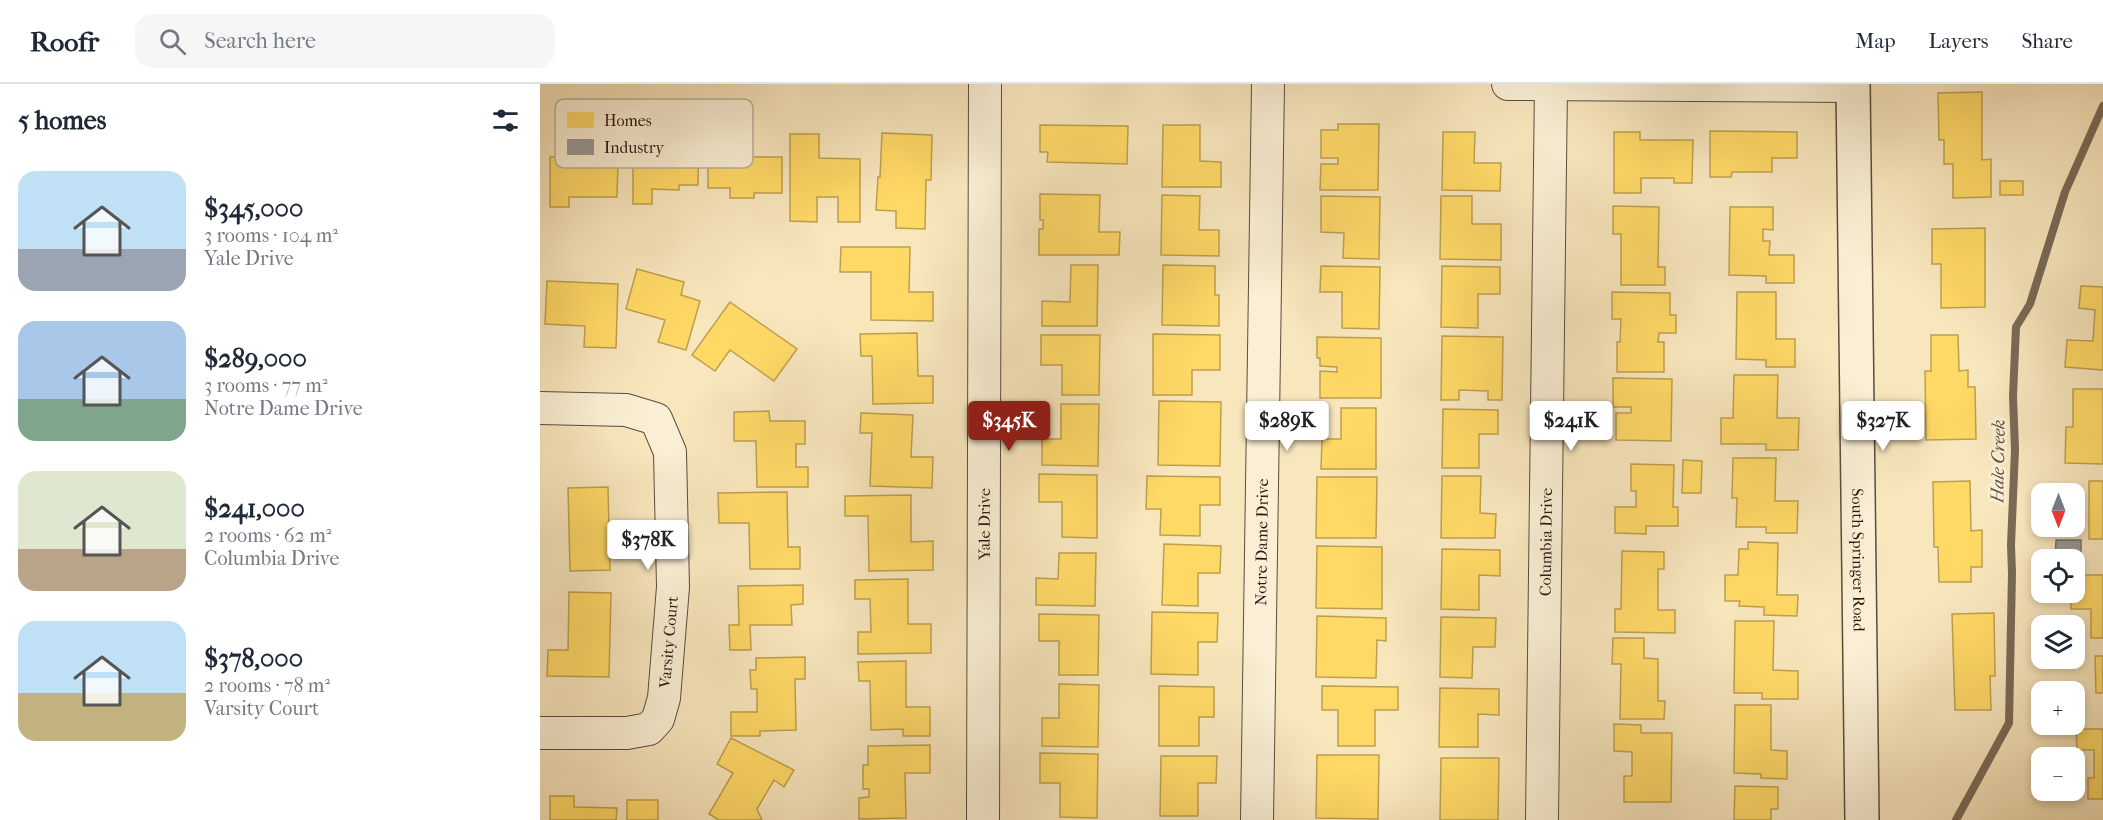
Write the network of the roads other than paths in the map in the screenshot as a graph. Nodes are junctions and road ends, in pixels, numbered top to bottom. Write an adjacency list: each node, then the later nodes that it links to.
1 (985, 84): 8 (street, Yale Drive)
2 (1268, 84): 9 (street, Notre Dame Drive)
3 (1508, 84): 4 (street)
4 (1551, 84): 5 (street); 10 (street, Columbia Drive)
5 (1853, 85): 11 (street, South Springer Road)
6 (540, 408): 7 (street, Varsity Court)
7 (540, 733)
8 (983, 820)
9 (1257, 820)
10 (1542, 820)
11 (1862, 820)

